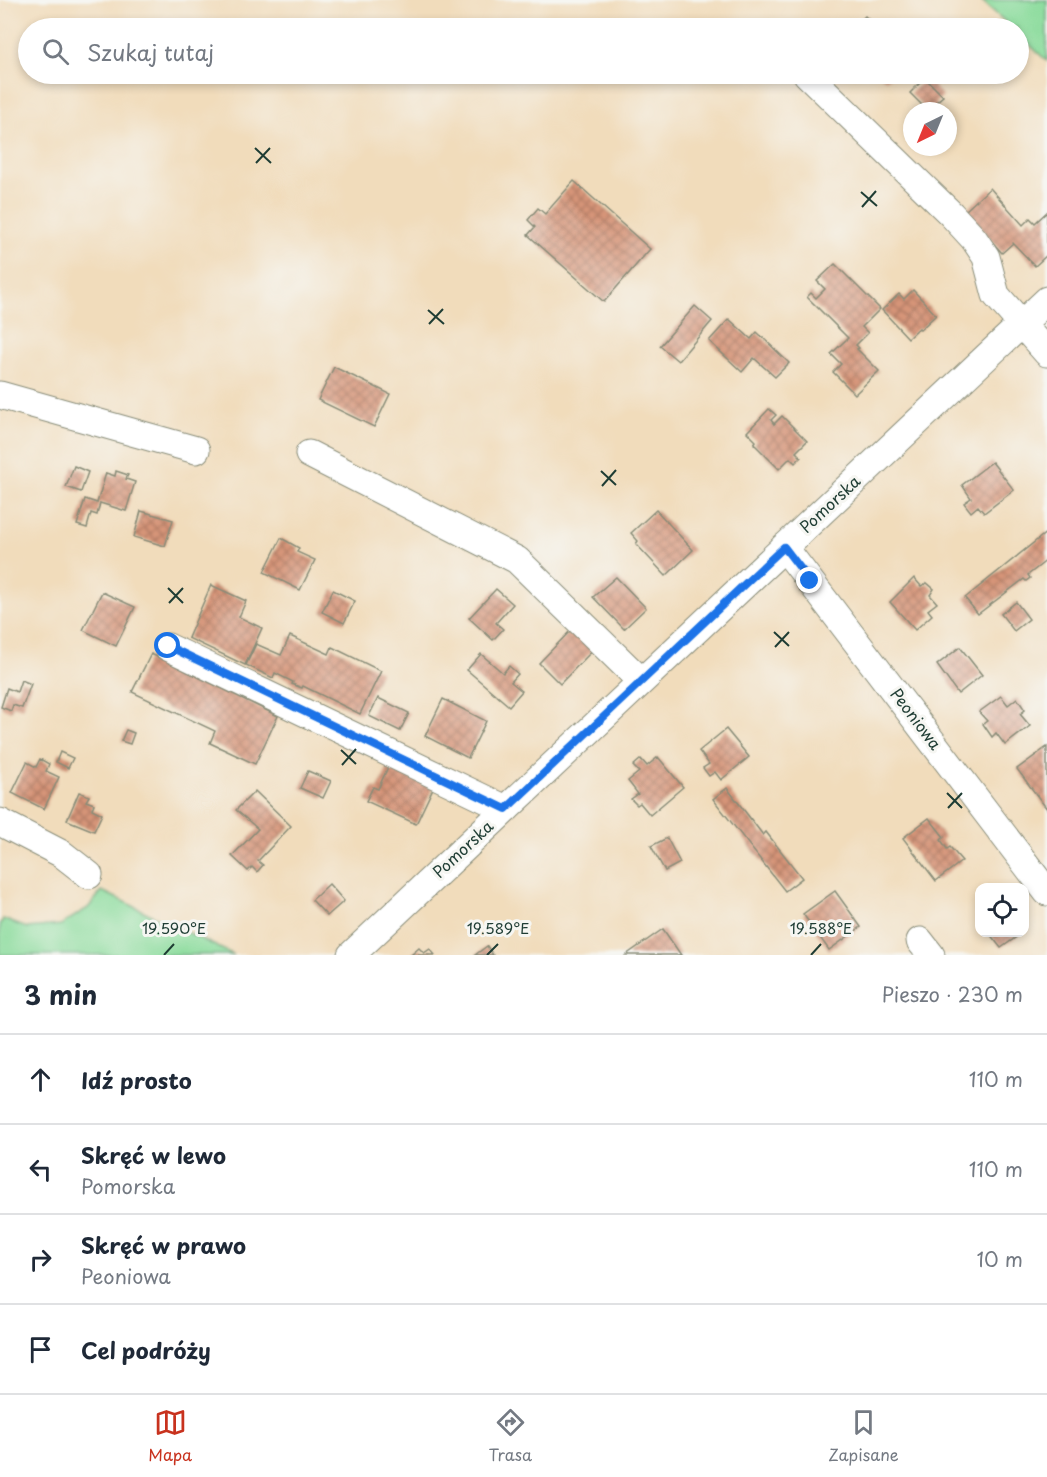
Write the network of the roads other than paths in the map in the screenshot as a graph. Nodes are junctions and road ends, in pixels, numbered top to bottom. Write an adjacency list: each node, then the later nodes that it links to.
1 (817, 84): 3 (street)
2 (1047, 300): 3 (street, Pomorska)
3 (1022, 323): 4 (street); 8 (street, Pomorska)
4 (1047, 352)
5 (0, 395): 6 (street)
6 (196, 450)
7 (309, 454): 10 (street)
8 (784, 547): 10 (street, Pomorska); 14 (street, Peoniowa)
9 (168, 646): 11 (street)
10 (641, 681): 11 (street, Pomorska)
11 (506, 809): 15 (street, Pomorska)
12 (0, 822): 13 (street)
13 (89, 875)
14 (1047, 892)
15 (351, 955)

